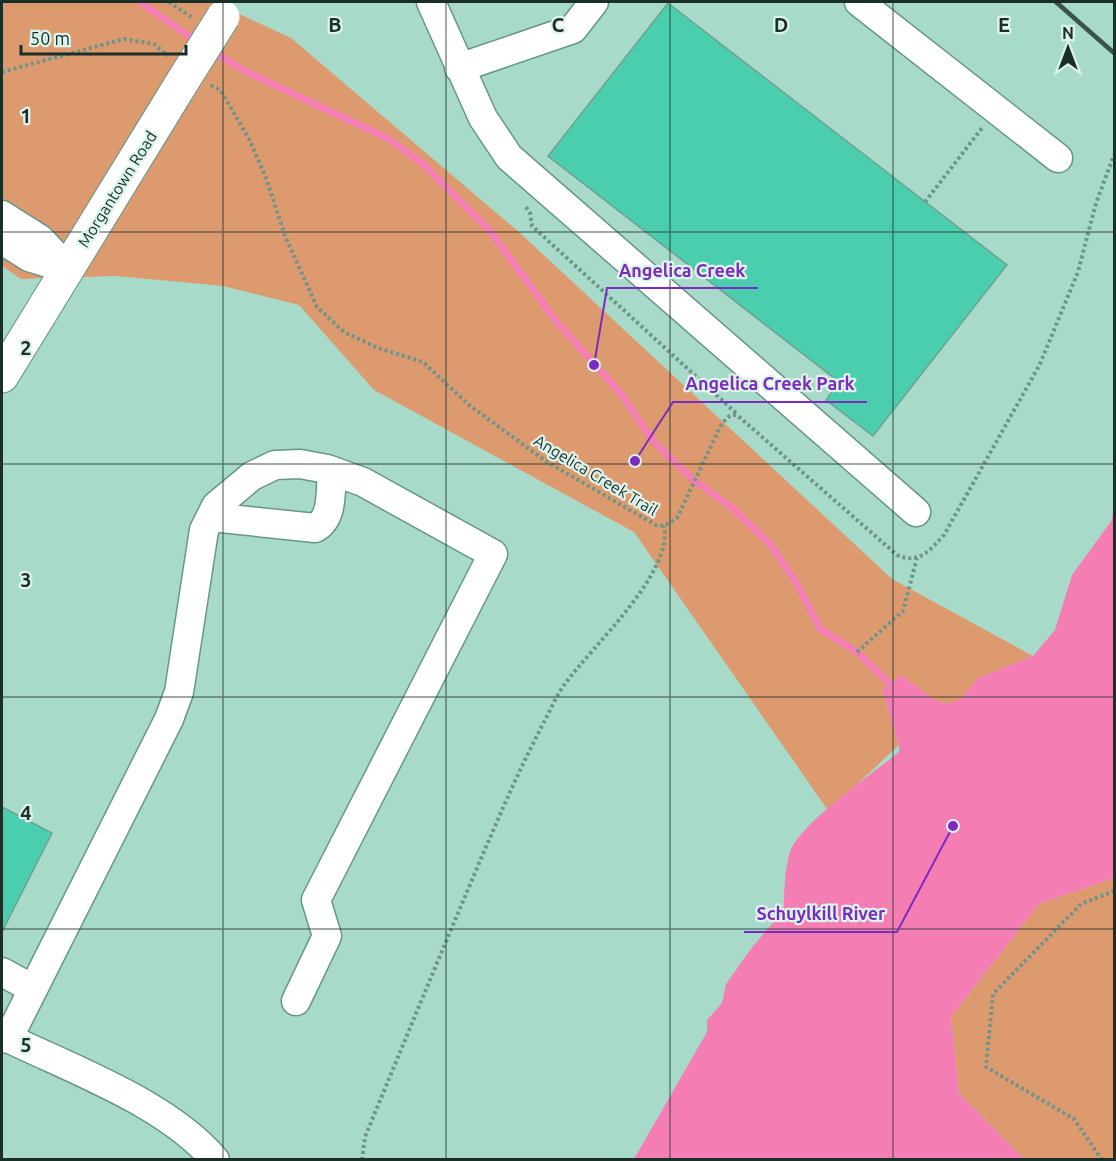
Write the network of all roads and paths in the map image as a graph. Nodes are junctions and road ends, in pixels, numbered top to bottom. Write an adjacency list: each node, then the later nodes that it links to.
1 (169, 2): 5 (path)
2 (431, 2): 6 (street)
3 (594, 2): 6 (street)
4 (859, 2): 11 (street)
5 (217, 13): 8 (main road, Morgantown Road, bridge)
6 (459, 68): 18 (street)
7 (2, 72): 8 (path, Angelica Creek Trail)
8 (187, 75): 15 (main road, Morgantown Road); 20 (path, Angelica Creek Trail)
9 (988, 121): 12 (path)
10 (1114, 155): 21 (path)
11 (1058, 158)
12 (925, 202)
13 (2, 215): 15 (street)
14 (2, 240): 15 (street)
15 (68, 269): 16 (main road, Morgantown Road)
16 (2, 376)
17 (332, 471): 19 (street); 19 (street); 26 (street)
18 (916, 512)
19 (211, 518): 25 (street)
20 (664, 526): 21 (path, Angelica Creek Trail); 29 (path)
21 (917, 558): 22 (path)
22 (857, 652)
23 (1114, 891): 30 (path)
24 (2, 972): 25 (street)
25 (33, 988): 27 (street)
26 (296, 1001)
27 (5, 1037): 28 (street)
28 (215, 1160)
29 (363, 1160)
30 (1102, 1160)

